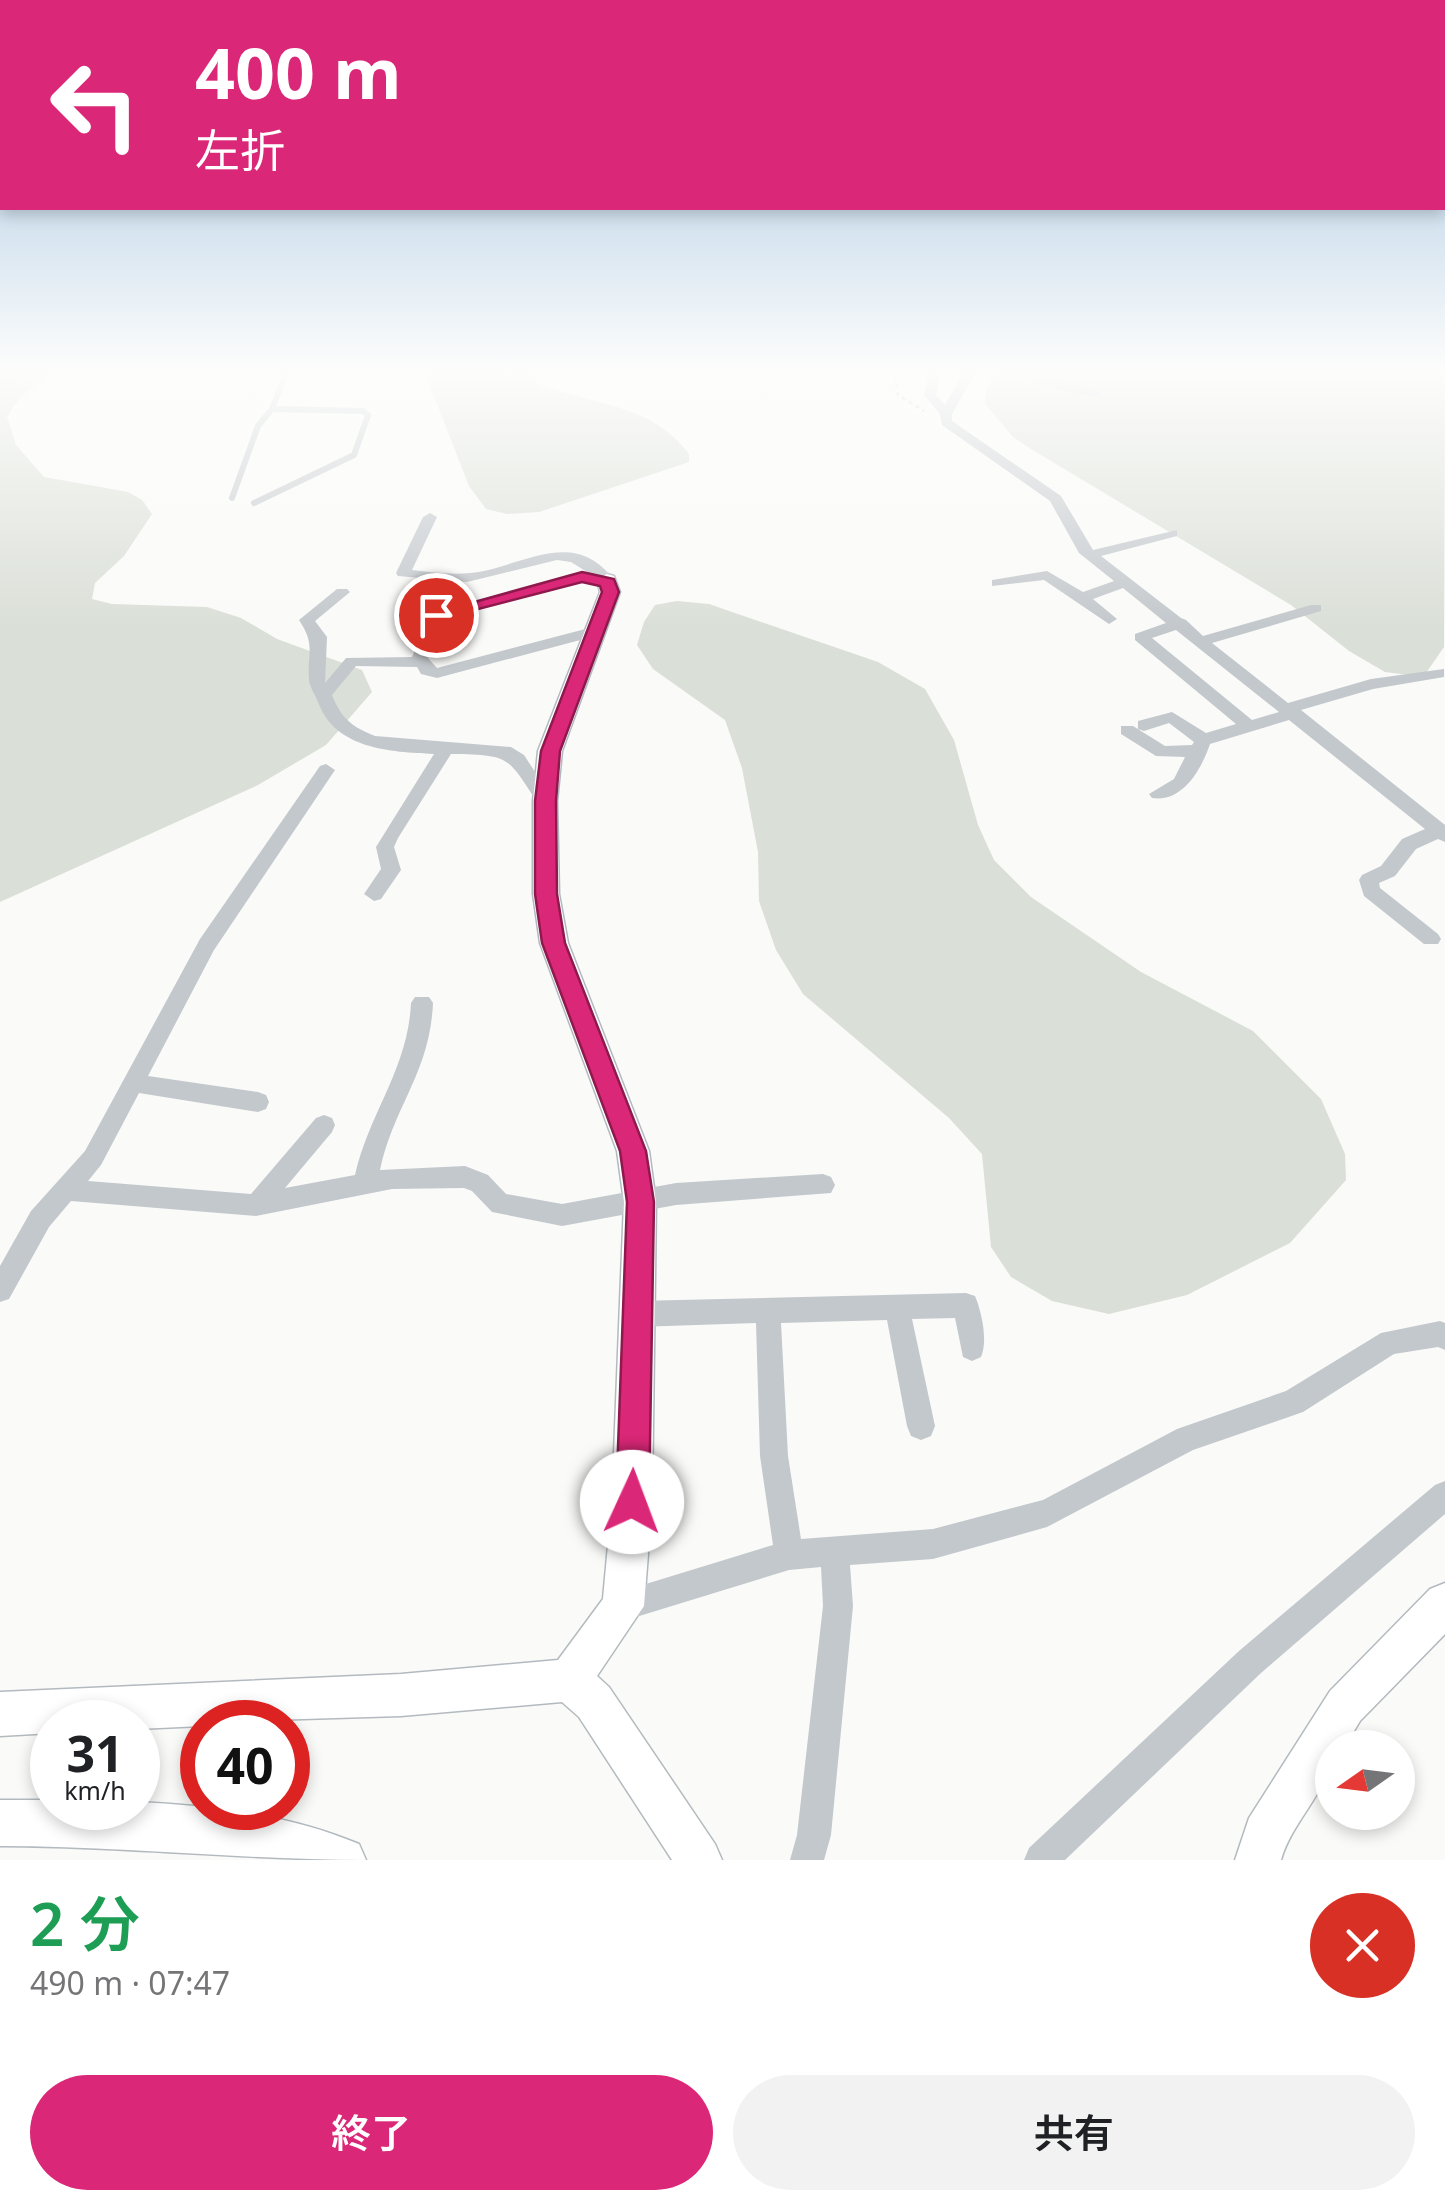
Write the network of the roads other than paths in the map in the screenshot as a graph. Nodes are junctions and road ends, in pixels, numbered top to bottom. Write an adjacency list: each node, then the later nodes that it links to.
1 (248, 455): 4 (lane)
2 (354, 455): 5 (lane)
3 (996, 455): 8 (street)
4 (232, 498)
5 (254, 503)
6 (430, 518): 9 (street)
7 (1172, 533): 8 (street)
8 (1090, 555): 10 (street)
9 (608, 582): 17 (street); 19 (street)
10 (1125, 582): 13 (street); 16 (street)
11 (997, 584): 13 (street)
12 (342, 592): 21 (street)
13 (1082, 598): 15 (street)
14 (1316, 608): 18 (street)
15 (1109, 619)
16 (1181, 623): 18 (street); 23 (street)
17 (593, 632): 19 (street); 28 (street)
18 (1203, 640): 22 (street)
19 (422, 662): 21 (street)
20 (1438, 673): 22 (street)
21 (323, 692): 25 (street)
22 (1291, 711): 23 (street); 29 (street)
23 (1249, 726): 24 (street)
24 (1201, 745): 24 (street); 27 (street)
25 (446, 748): 28 (street); 30 (street)
26 (326, 770): 33 (street)
27 (1158, 794)
28 (546, 801): 39 (street)
29 (1442, 833): 31 (street)
30 (374, 894)
31 (1431, 940)
32 (422, 1003): 36 (street)
33 (134, 1083): 34 (street); 38 (street)
34 (258, 1102)
35 (324, 1124): 40 (street)
36 (365, 1183): 39 (street); 40 (street)
37 (823, 1185): 39 (street)
38 (68, 1190): 40 (street); 41 (street)
39 (640, 1202): 44 (street)
40 (256, 1206)
41 (0, 1290)
42 (897, 1308): 43 (street); 46 (street); 47 (street)
43 (768, 1310): 44 (street); 50 (street)
44 (637, 1314): 52 (street)
45 (1445, 1337): 49 (street)
46 (972, 1348)
47 (921, 1426)
48 (1445, 1495): 59 (street)
49 (835, 1551): 50 (street); 58 (street)
50 (789, 1555): 52 (street)
51 (1445, 1604): 60 (street)
52 (623, 1606): 53 (street)
53 (569, 1680): 54 (street); 57 (street)
54 (0, 1714)
55 (0, 1823): 56 (street)
56 (343, 1860)
57 (700, 1860)
58 (807, 1860)
59 (1041, 1860)
60 (1258, 1860)

